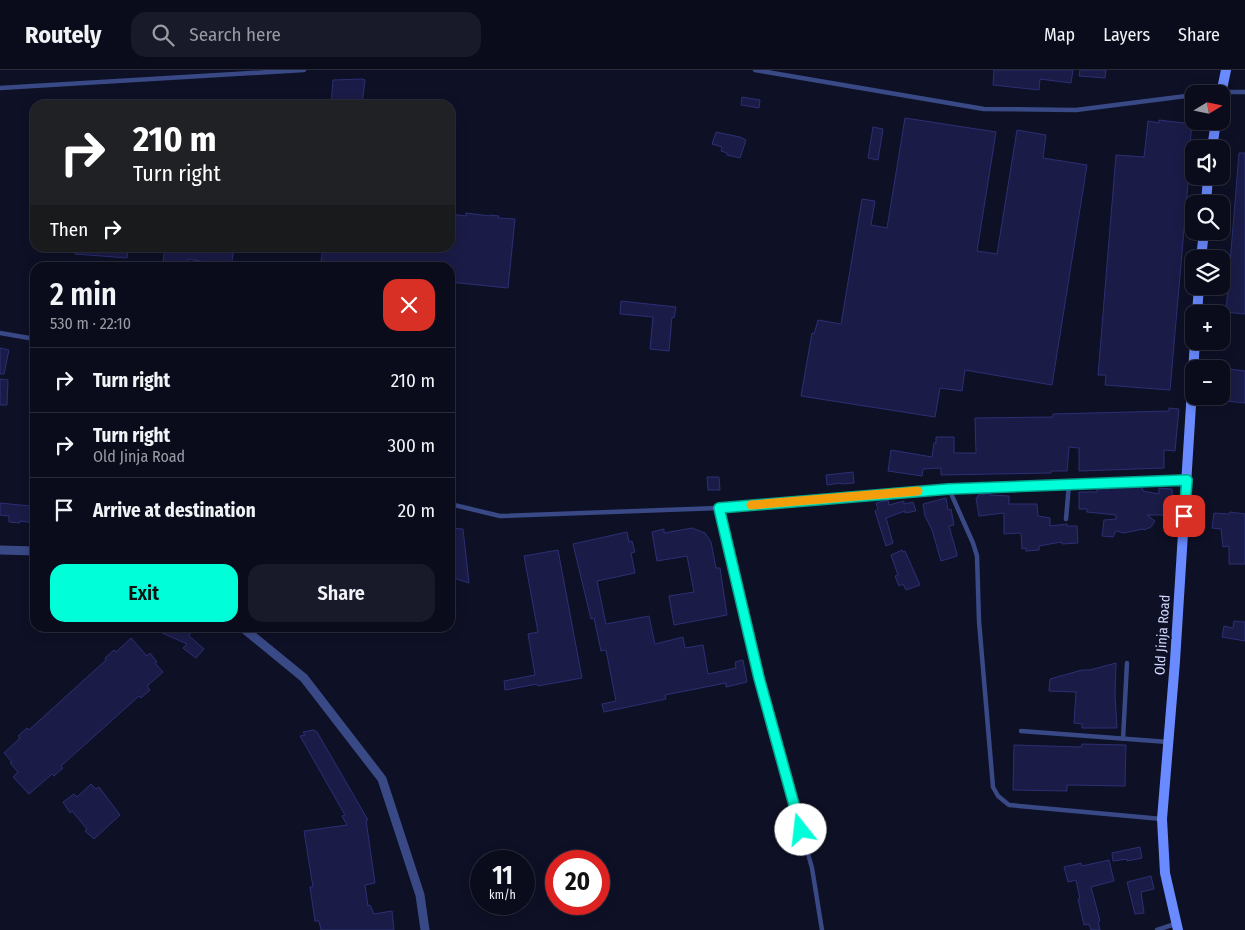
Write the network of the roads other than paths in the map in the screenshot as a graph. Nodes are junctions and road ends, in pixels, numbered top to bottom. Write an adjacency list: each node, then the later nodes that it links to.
1 (304, 70): 5 (lane)
2 (755, 70): 8 (lane)
3 (1226, 70): 4 (main road)
4 (1223, 85)
5 (0, 88)
6 (1245, 92): 7 (lane)
7 (1230, 93)
8 (1185, 96)
9 (0, 333): 10 (lane)
10 (30, 337)
11 (1194, 350): 12 (main road, Old Jinja Road)
12 (1187, 480): 13 (lane); 24 (main road, Old Jinja Road)
13 (1069, 484): 14 (lane); 17 (lane)
14 (949, 489): 16 (lane); 25 (lane)
15 (455, 505): 16 (lane)
16 (719, 508): 28 (lane)
17 (1066, 519)
18 (0, 550): 19 (street)
19 (30, 551)
20 (248, 632): 27 (street)
21 (1127, 663): 23 (lane)
22 (1021, 731): 23 (lane)
23 (1123, 738): 24 (lane)
24 (1168, 742): 25 (main road, Old Jinja Road)
25 (1162, 819): 26 (main road, Old Jinja Road)
26 (1176, 927): 29 (lane)
27 (425, 930)
28 (822, 930)
29 (1157, 930)

